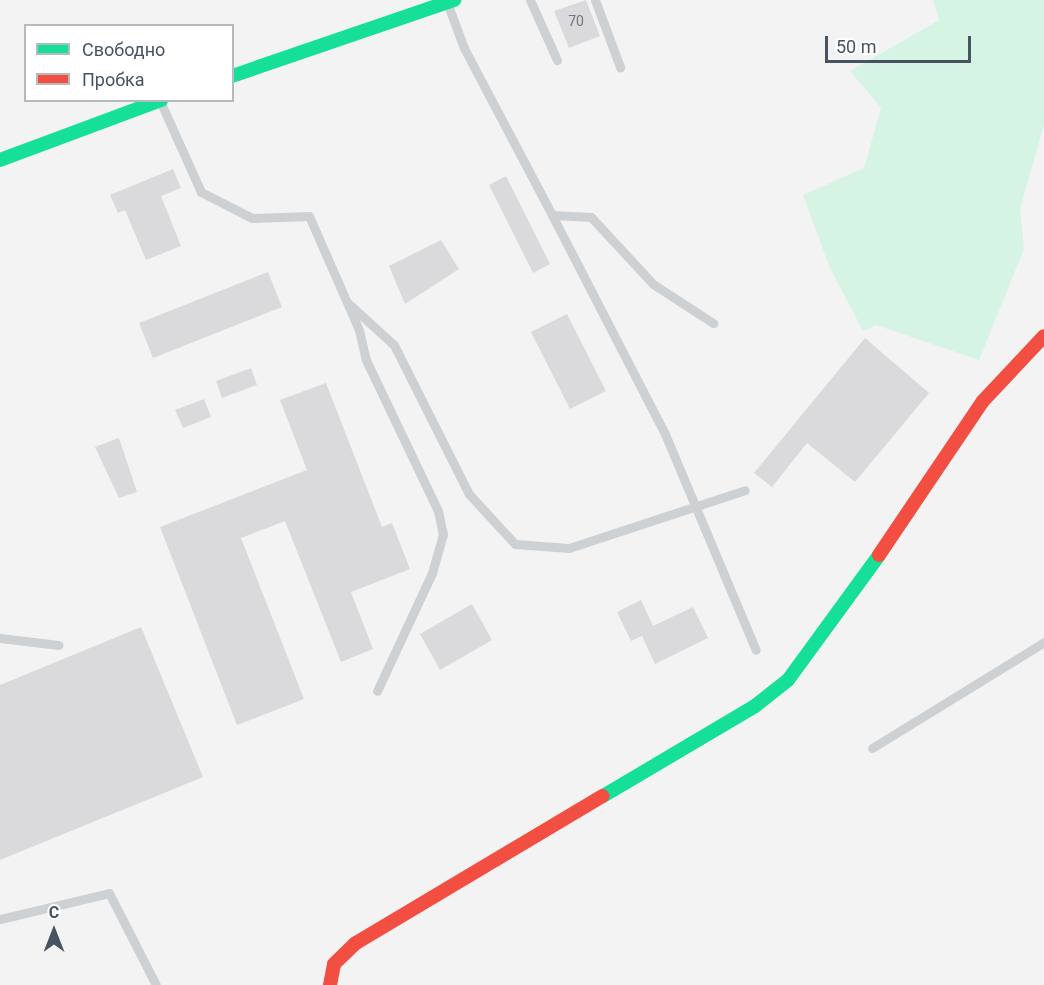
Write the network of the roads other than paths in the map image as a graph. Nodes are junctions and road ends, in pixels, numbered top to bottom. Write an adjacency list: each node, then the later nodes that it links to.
1 (530, 0): 4 (lane)
2 (595, 0): 5 (lane)
3 (451, 1): 6 (street); 10 (lane)
4 (557, 60)
5 (620, 67)
6 (234, 75)
7 (157, 102): 9 (street)
8 (160, 102): 11 (lane)
9 (0, 160)
10 (552, 215): 12 (lane); 15 (lane)
11 (347, 302): 15 (lane); 20 (lane)
12 (713, 323)
13 (1044, 336): 24 (street)
14 (745, 490): 15 (lane)
15 (696, 506): 19 (lane)
16 (0, 638): 18 (lane)
17 (1044, 642): 21 (lane)
18 (59, 645)
19 (756, 650)
20 (378, 691)
21 (872, 748)
22 (0, 919): 23 (lane)
23 (156, 985)
24 (330, 985)

